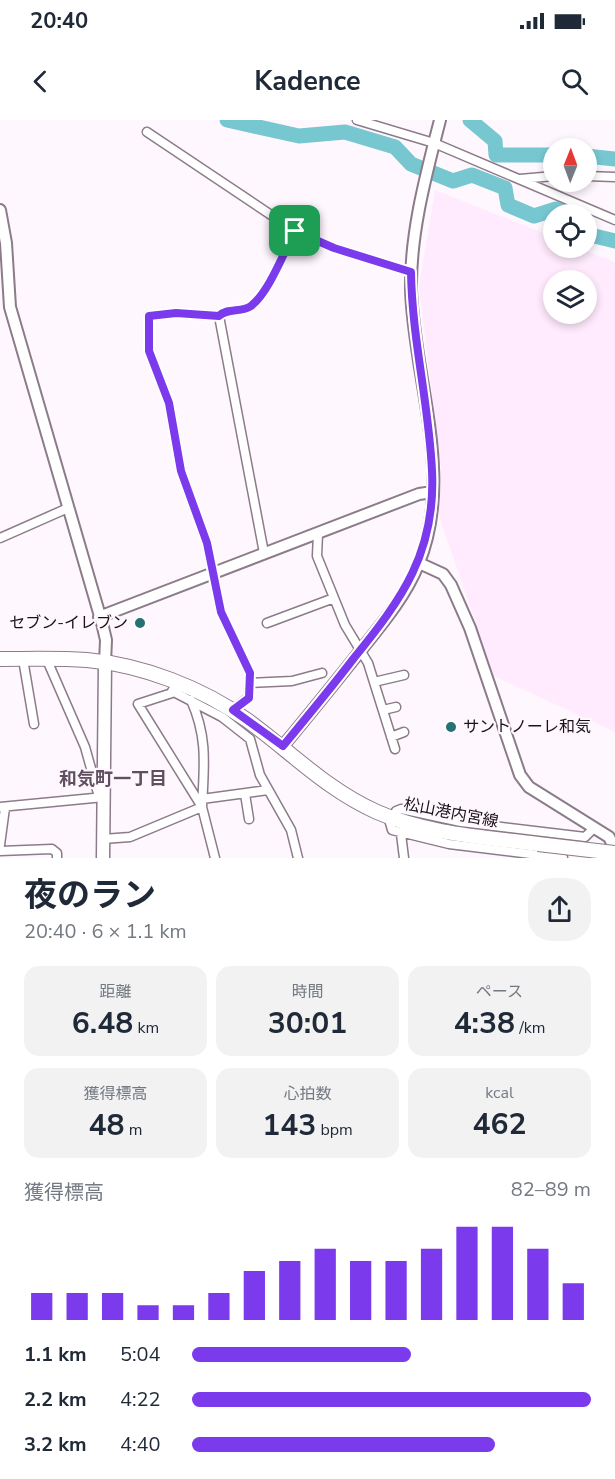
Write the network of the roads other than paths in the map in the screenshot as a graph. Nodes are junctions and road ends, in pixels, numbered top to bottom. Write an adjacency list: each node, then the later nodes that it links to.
1 (357, 120): 3 (street)
2 (440, 120): 5 (street)
3 (368, 121): 5 (street)
4 (147, 132): 12 (street)
5 (433, 147): 9 (street); 13 (street)
6 (597, 176): 8 (street)
7 (543, 177): 9 (street)
8 (615, 177)
9 (520, 179): 11 (street)
10 (0, 210): 16 (street)
11 (615, 220)
12 (295, 231): 13 (street); 14 (street)
13 (411, 272): 15 (street)
14 (219, 316): 19 (street); 21 (street)
15 (433, 492): 17 (street); 20 (street)
16 (68, 508): 18 (street); 23 (street)
17 (318, 533): 19 (street); 22 (street)
18 (0, 538)
19 (264, 553): 21 (street)
20 (419, 563): 25 (street); 51 (street)
21 (214, 572): 23 (street); 33 (street)
22 (334, 598): 24 (street); 25 (street)
23 (99, 616): 29 (street)
24 (267, 623)
25 (361, 650): 32 (street); 42 (street)
26 (0, 659): 27 (main road, 松山港内宮線)
27 (23, 659): 28 (main road, 松山港内宮線); 39 (street)
28 (47, 660): 29 (main road, 松山港内宮線); 46 (street)
29 (105, 663): 34 (main road, 松山港内宮線); 46 (main road)
30 (322, 673): 33 (street)
31 (404, 675): 32 (street)
32 (374, 682): 38 (street)
33 (250, 683): 37 (street)
34 (174, 687): 35 (street); 37 (main road, 松山港内宮線); 47 (street)
35 (191, 700): 44 (street); 47 (street)
36 (396, 707): 38 (street)
37 (233, 710): 42 (main road, 松山港内宮線)
38 (383, 711): 41 (street)
39 (34, 724)
40 (404, 732): 41 (street)
41 (391, 737): 43 (street)
42 (283, 746): 49 (main road, 松山港内宮線)
43 (395, 749)
44 (268, 790): 45 (street); 60 (street)
45 (245, 794): 47 (street); 50 (street)
46 (102, 797): 48 (street); 53 (main road)
47 (202, 803): 53 (street); 59 (street)
48 (2, 808): 54 (street)
49 (391, 818): 51 (street); 52 (street); 56 (main road, 松山港内宮線, bridge)
50 (249, 819)
51 (594, 828): 63 (street)
52 (401, 834): 61 (street); 62 (street)
53 (103, 839): 58 (main road)
54 (0, 845)
55 (0, 851): 57 (street)
56 (615, 853)
57 (57, 858)
58 (103, 858)
59 (215, 858)
60 (298, 858)
61 (404, 858)
62 (563, 858)
63 (612, 858)

